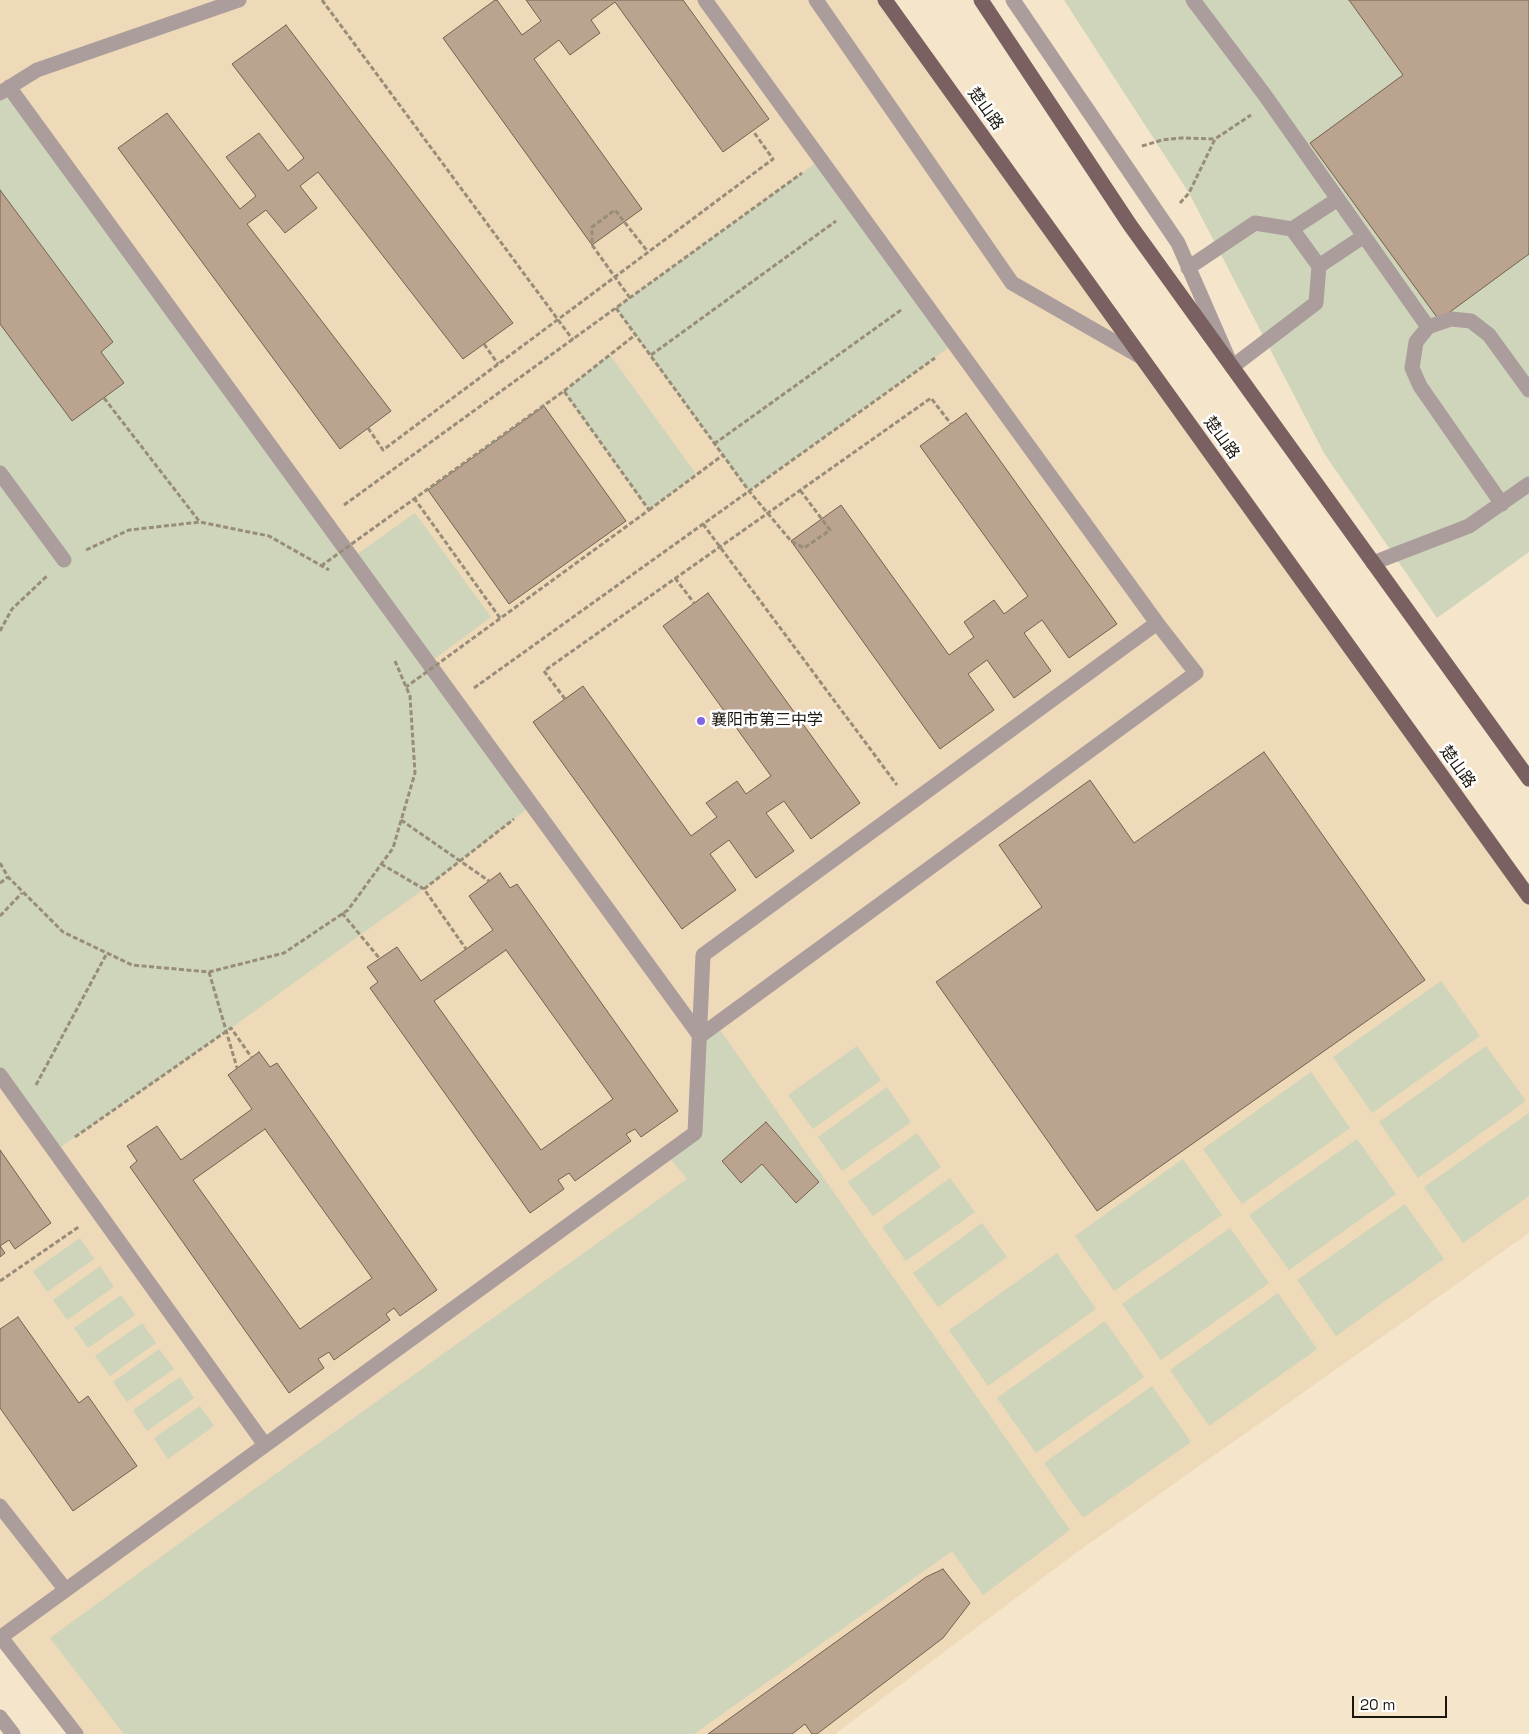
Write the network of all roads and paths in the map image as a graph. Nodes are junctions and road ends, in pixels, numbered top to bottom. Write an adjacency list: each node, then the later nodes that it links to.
1 (239, 0): 9 (street)
2 (322, 0): 28 (path)
3 (705, 0): 14 (street)
4 (816, 0): 32 (street)
5 (885, 0): 32 (main road, 楚山路)
6 (981, 0): 34 (main road)
7 (1013, 0): 13 (street)
8 (1193, 0): 10 (street)
9 (5, 90): 49 (street)
10 (1270, 103): 12 (path); 15 (street)
11 (753, 131): 20 (path, bridge)
12 (1215, 139): 13 (path); 17 (path)
13 (1119, 157): 17 (street)
14 (821, 159): 16 (street); 24 (path)
15 (1338, 199): 18 (street); 19 (street)
16 (856, 207): 23 (street); 31 (path)
17 (1163, 222): 22 (street)
18 (1292, 229): 21 (street); 22 (street)
19 (1364, 236): 21 (street); 26 (street)
20 (648, 252): 24 (path); 33 (path, bridge)
21 (1319, 266): 34 (street)
22 (1188, 268): 34 (street)
23 (920, 296): 29 (street); 40 (path)
24 (630, 298): 25 (path)
25 (616, 308): 27 (path); 28 (path)
26 (1428, 328): 35 (street); 47 (street)
27 (635, 335): 31 (path); 36 (path)
28 (572, 340): 49 (path)
29 (955, 343): 44 (path); 60 (street)
30 (484, 344): 33 (path)
31 (650, 355): 40 (path)
32 (1141, 356): 76 (main road, 楚山路)
33 (498, 364): 39 (path, bridge)
34 (1232, 367): 54 (main road)
35 (1529, 390)
36 (564, 391): 46 (path, bridge); 48 (path, bridge)
37 (104, 398): 50 (path)
38 (951, 424): 45 (path, bridge)
39 (368, 428)
40 (714, 444): 41 (path)
41 (723, 455): 44 (path); 48 (path)
42 (0, 473): 53 (street)
43 (1529, 484): 47 (street)
44 (749, 490): 45 (path); 51 (path)
45 (800, 490): 57 (path, bridge)
46 (414, 498): 55 (path, bridge); 59 (path)
47 (1502, 504): 54 (street)
48 (649, 510): 59 (path, bridge)
49 (324, 520): 64 (street)
50 (200, 522): 52 (path); 55 (path)
51 (703, 524): 64 (path); 66 (path)
52 (129, 530)
53 (64, 560)
54 (1373, 563): 65 (main road)
55 (321, 566): 56 (path)
56 (332, 571)
57 (675, 578): 58 (path); 63 (path, bridge)
58 (694, 604)
59 (500, 618): 62 (path, bridge)
60 (1157, 623): 66 (street); 83 (street)
61 (395, 660): 62 (path)
62 (406, 687): 68 (path)
63 (564, 699)
64 (456, 701): 67 (street)
65 (1529, 779)
66 (910, 804): 83 (street)
67 (532, 805): 74 (path); 83 (street)
68 (401, 820): 70 (path); 72 (path, bridge)
69 (0, 864): 71 (path)
70 (381, 864): 74 (path); 77 (path)
71 (8, 878): 73 (path); 75 (path)
72 (489, 881)
73 (0, 883)
74 (424, 889): 79 (path)
75 (22, 893): 78 (path); 80 (path)
76 (1529, 897)
77 (342, 913): 81 (path); 82 (path)
78 (0, 916)
79 (466, 949)
80 (107, 953): 82 (path); 87 (path)
81 (380, 958)
82 (209, 972): 85 (path, bridge)
83 (700, 1036): 91 (street)
84 (252, 1058): 88 (path)
85 (237, 1068)
86 (0, 1075): 87 (street)
87 (23, 1108): 88 (street)
88 (55, 1152): 89 (street)
89 (98, 1213): 90 (path); 91 (street)
90 (0, 1281)
91 (265, 1445): 93 (street)
92 (0, 1506): 93 (street)
93 (65, 1589): 94 (street)
94 (0, 1636): 97 (street)
95 (0, 1717): 96 (street)
96 (13, 1734)
97 (76, 1734)

